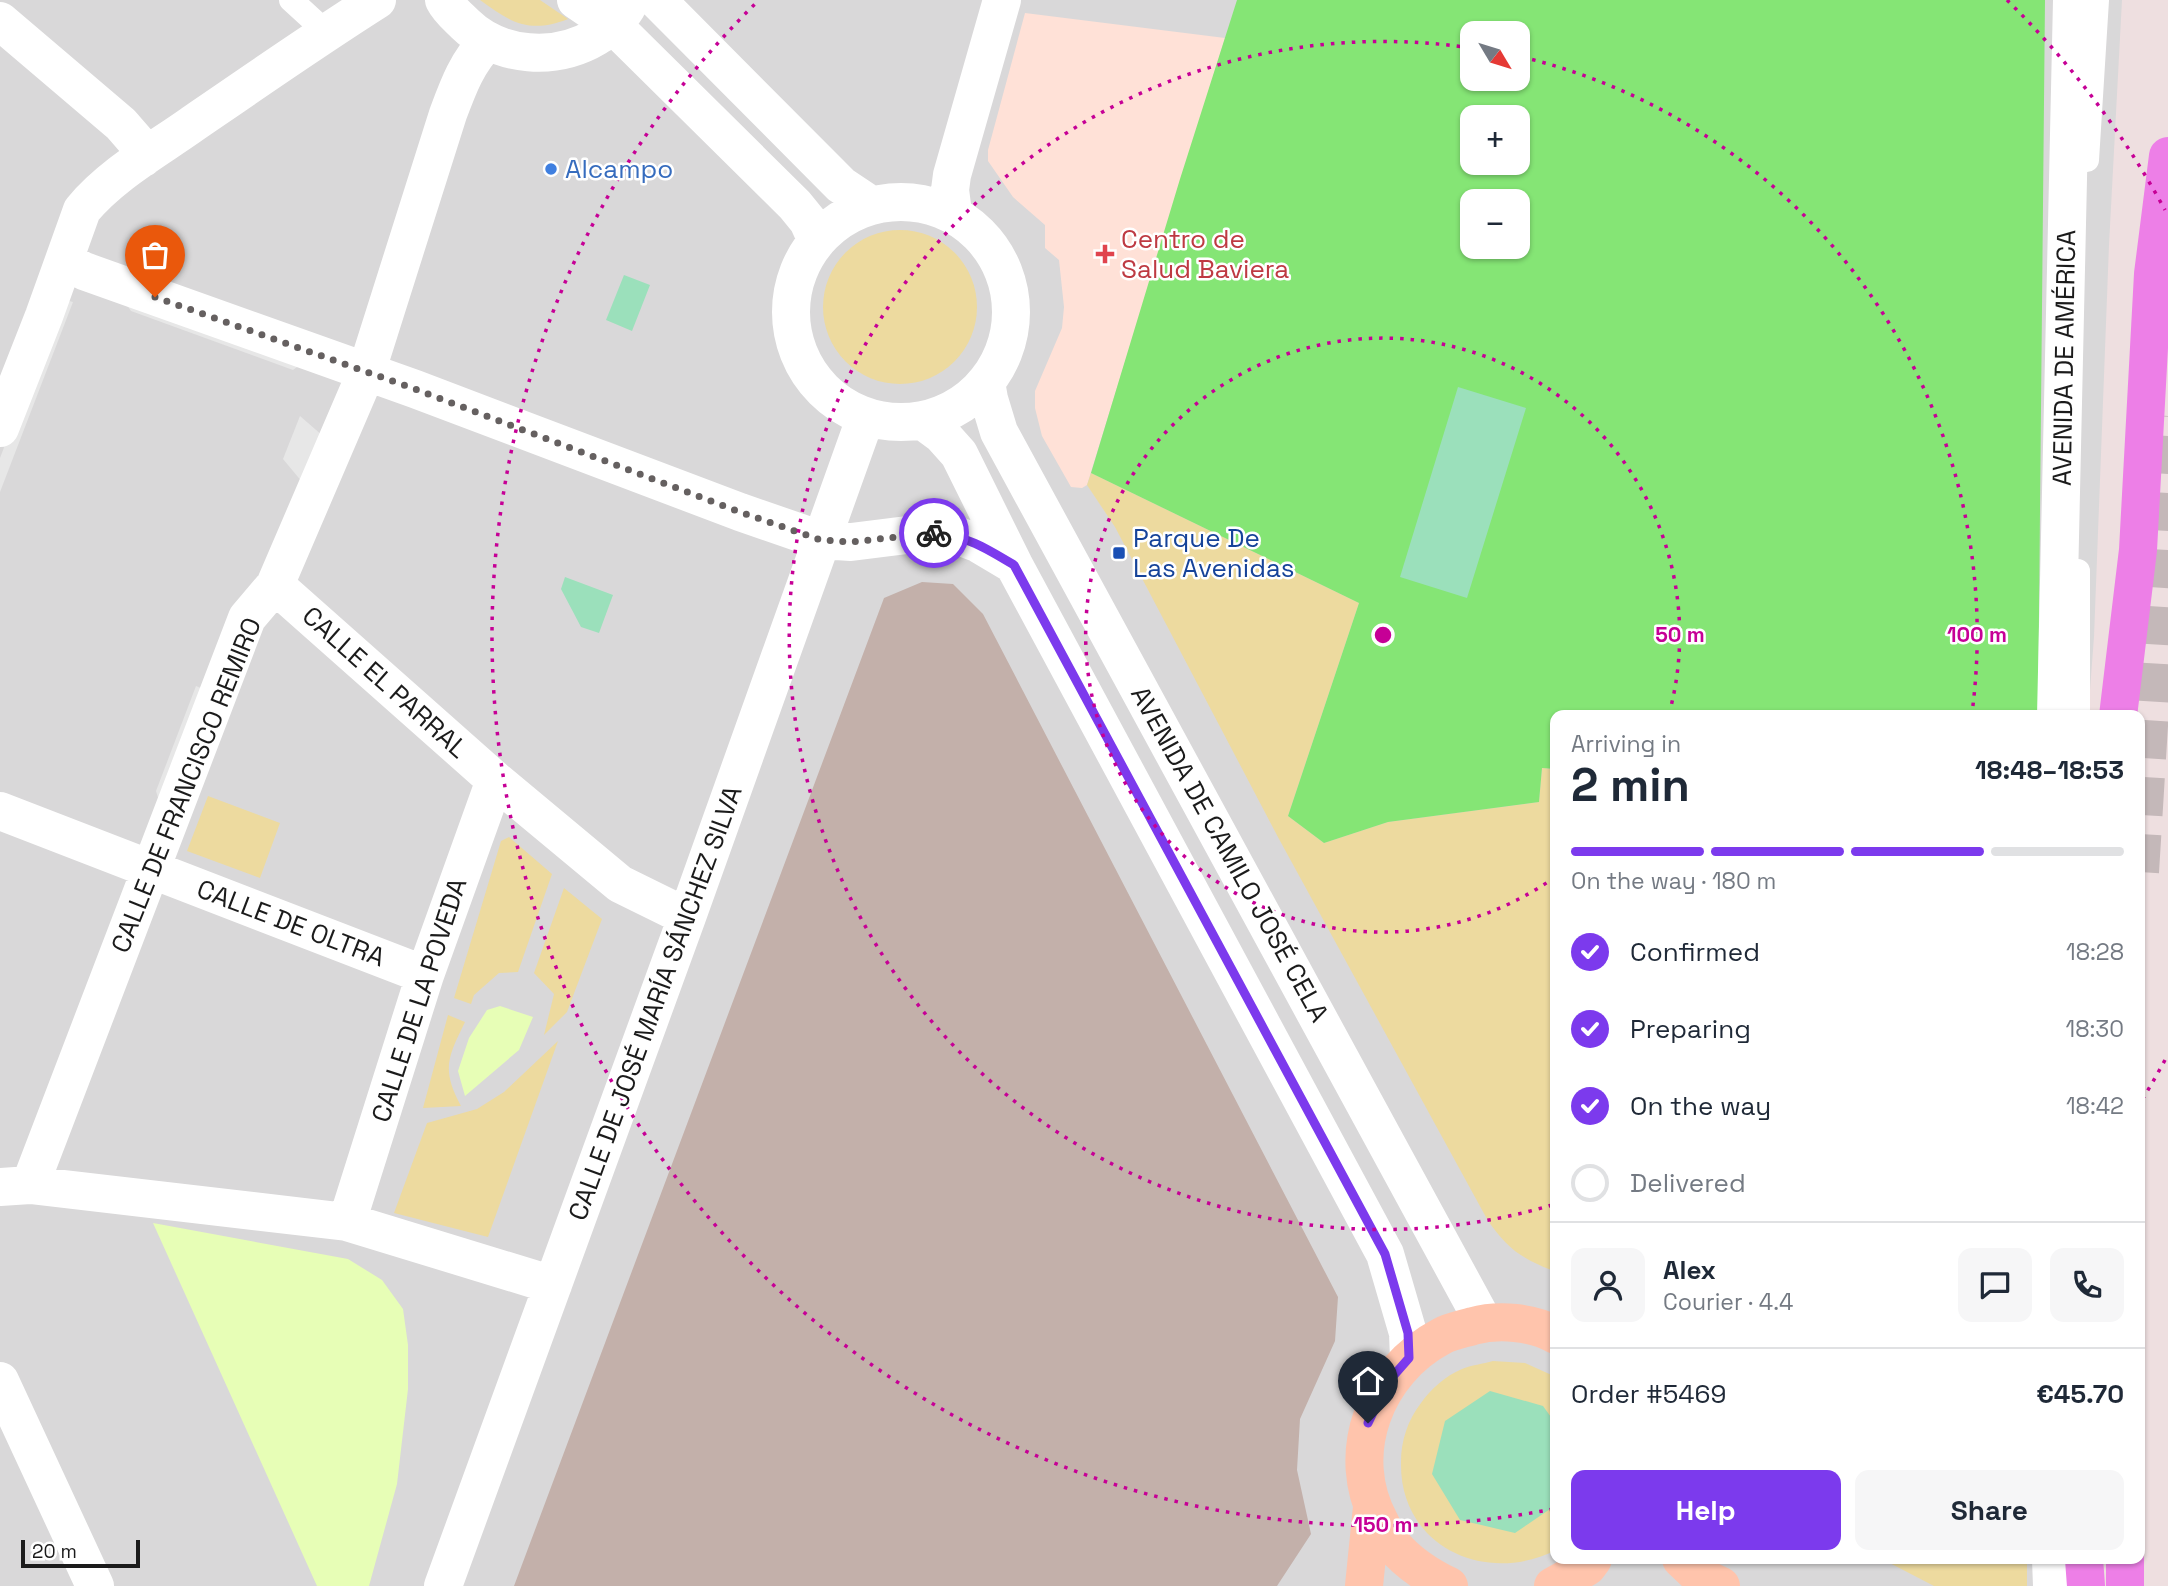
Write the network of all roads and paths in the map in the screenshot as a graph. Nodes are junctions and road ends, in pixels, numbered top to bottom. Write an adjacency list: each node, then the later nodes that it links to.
1 (291, 0): 11 (lane)
2 (377, 0): 11 (street)
3 (444, 0): 12 (street)
4 (576, 0): 9 (street)
5 (657, 0): 15 (street)
6 (1002, 0): 16 (street)
7 (2072, 0): 27 (street, AVENIDA DE AMÉRICA)
8 (2097, 0): 28 (lane)
9 (623, 13): 12 (street); 17 (street)
10 (0, 21): 14 (street)
11 (326, 32): 14 (street)
12 (488, 41): 19 (street, CALLE DE FRANCISCO REMIRO)
13 (2168, 156): 29 (highway)
14 (143, 158): 18 (street)
15 (871, 205): 16 (street); 17 (street)
16 (953, 213): 20 (street)
17 (817, 241): 21 (street)
18 (66, 257): 19 (street); 23 (street)
19 (366, 373): 24 (street); 26 (street, CALLE DE FRANCISCO REMIRO)
20 (986, 382): 22 (street); 38 (street, AVENIDA DE CAMILO JOSÉ CELA)
21 (864, 419): 22 (street); 24 (street, CALLE DE JOSÉ MARÍA SÁNCHEZ SILVA)
22 (923, 421): 25 (street, AVENIDA DE CAMILO JOSÉ CELA)
23 (0, 428)
24 (821, 540): 25 (street); 33 (street, CALLE DE JOSÉ MARÍA SÁNCHEZ SILVA)
25 (1014, 565): 40 (street, AVENIDA DE CAMILO JOSÉ CELA)
26 (275, 585): 30 (street, CALLE EL PARRAL); 32 (street, CALLE DE FRANCISCO REMIRO)
27 (2056, 710)
28 (2078, 710)
29 (2119, 710)
30 (495, 780): 33 (street, CALLE EL PARRAL); 34 (street, CALLE DE LA POVEDA)
31 (0, 811): 32 (street, CALLE DE OLTRA)
32 (151, 870): 34 (street, CALLE DE OLTRA); 35 (street, CALLE DE FRANCISCO REMIRO)
33 (687, 917): 37 (street, CALLE DE JOSÉ MARÍA SÁNCHEZ SILVA)
34 (425, 975): 36 (street, CALLE DE LA POVEDA)
35 (15, 1186): 36 (street, CALLE DE FRANCISCO REMIRO)
36 (346, 1222): 37 (street, CALLE DE FRANCISCO REMIRO)
37 (553, 1285): 47 (street, CALLE DE JOSÉ MARÍA SÁNCHEZ SILVA)
38 (1484, 1323): 39 (street); 40 (street)
39 (1550, 1332)
40 (1409, 1358): 42 (street)
41 (0, 1381): 46 (street)
42 (1372, 1507): 48 (street); 49 (street)
43 (1589, 1564): 50 (street)
44 (1686, 1564): 51 (street)
45 (2077, 1571): 52 (street)
46 (95, 1586)
47 (443, 1586)
48 (1364, 1586)
49 (1449, 1586)
50 (1553, 1586)
51 (1721, 1586)
52 (2052, 1586)

